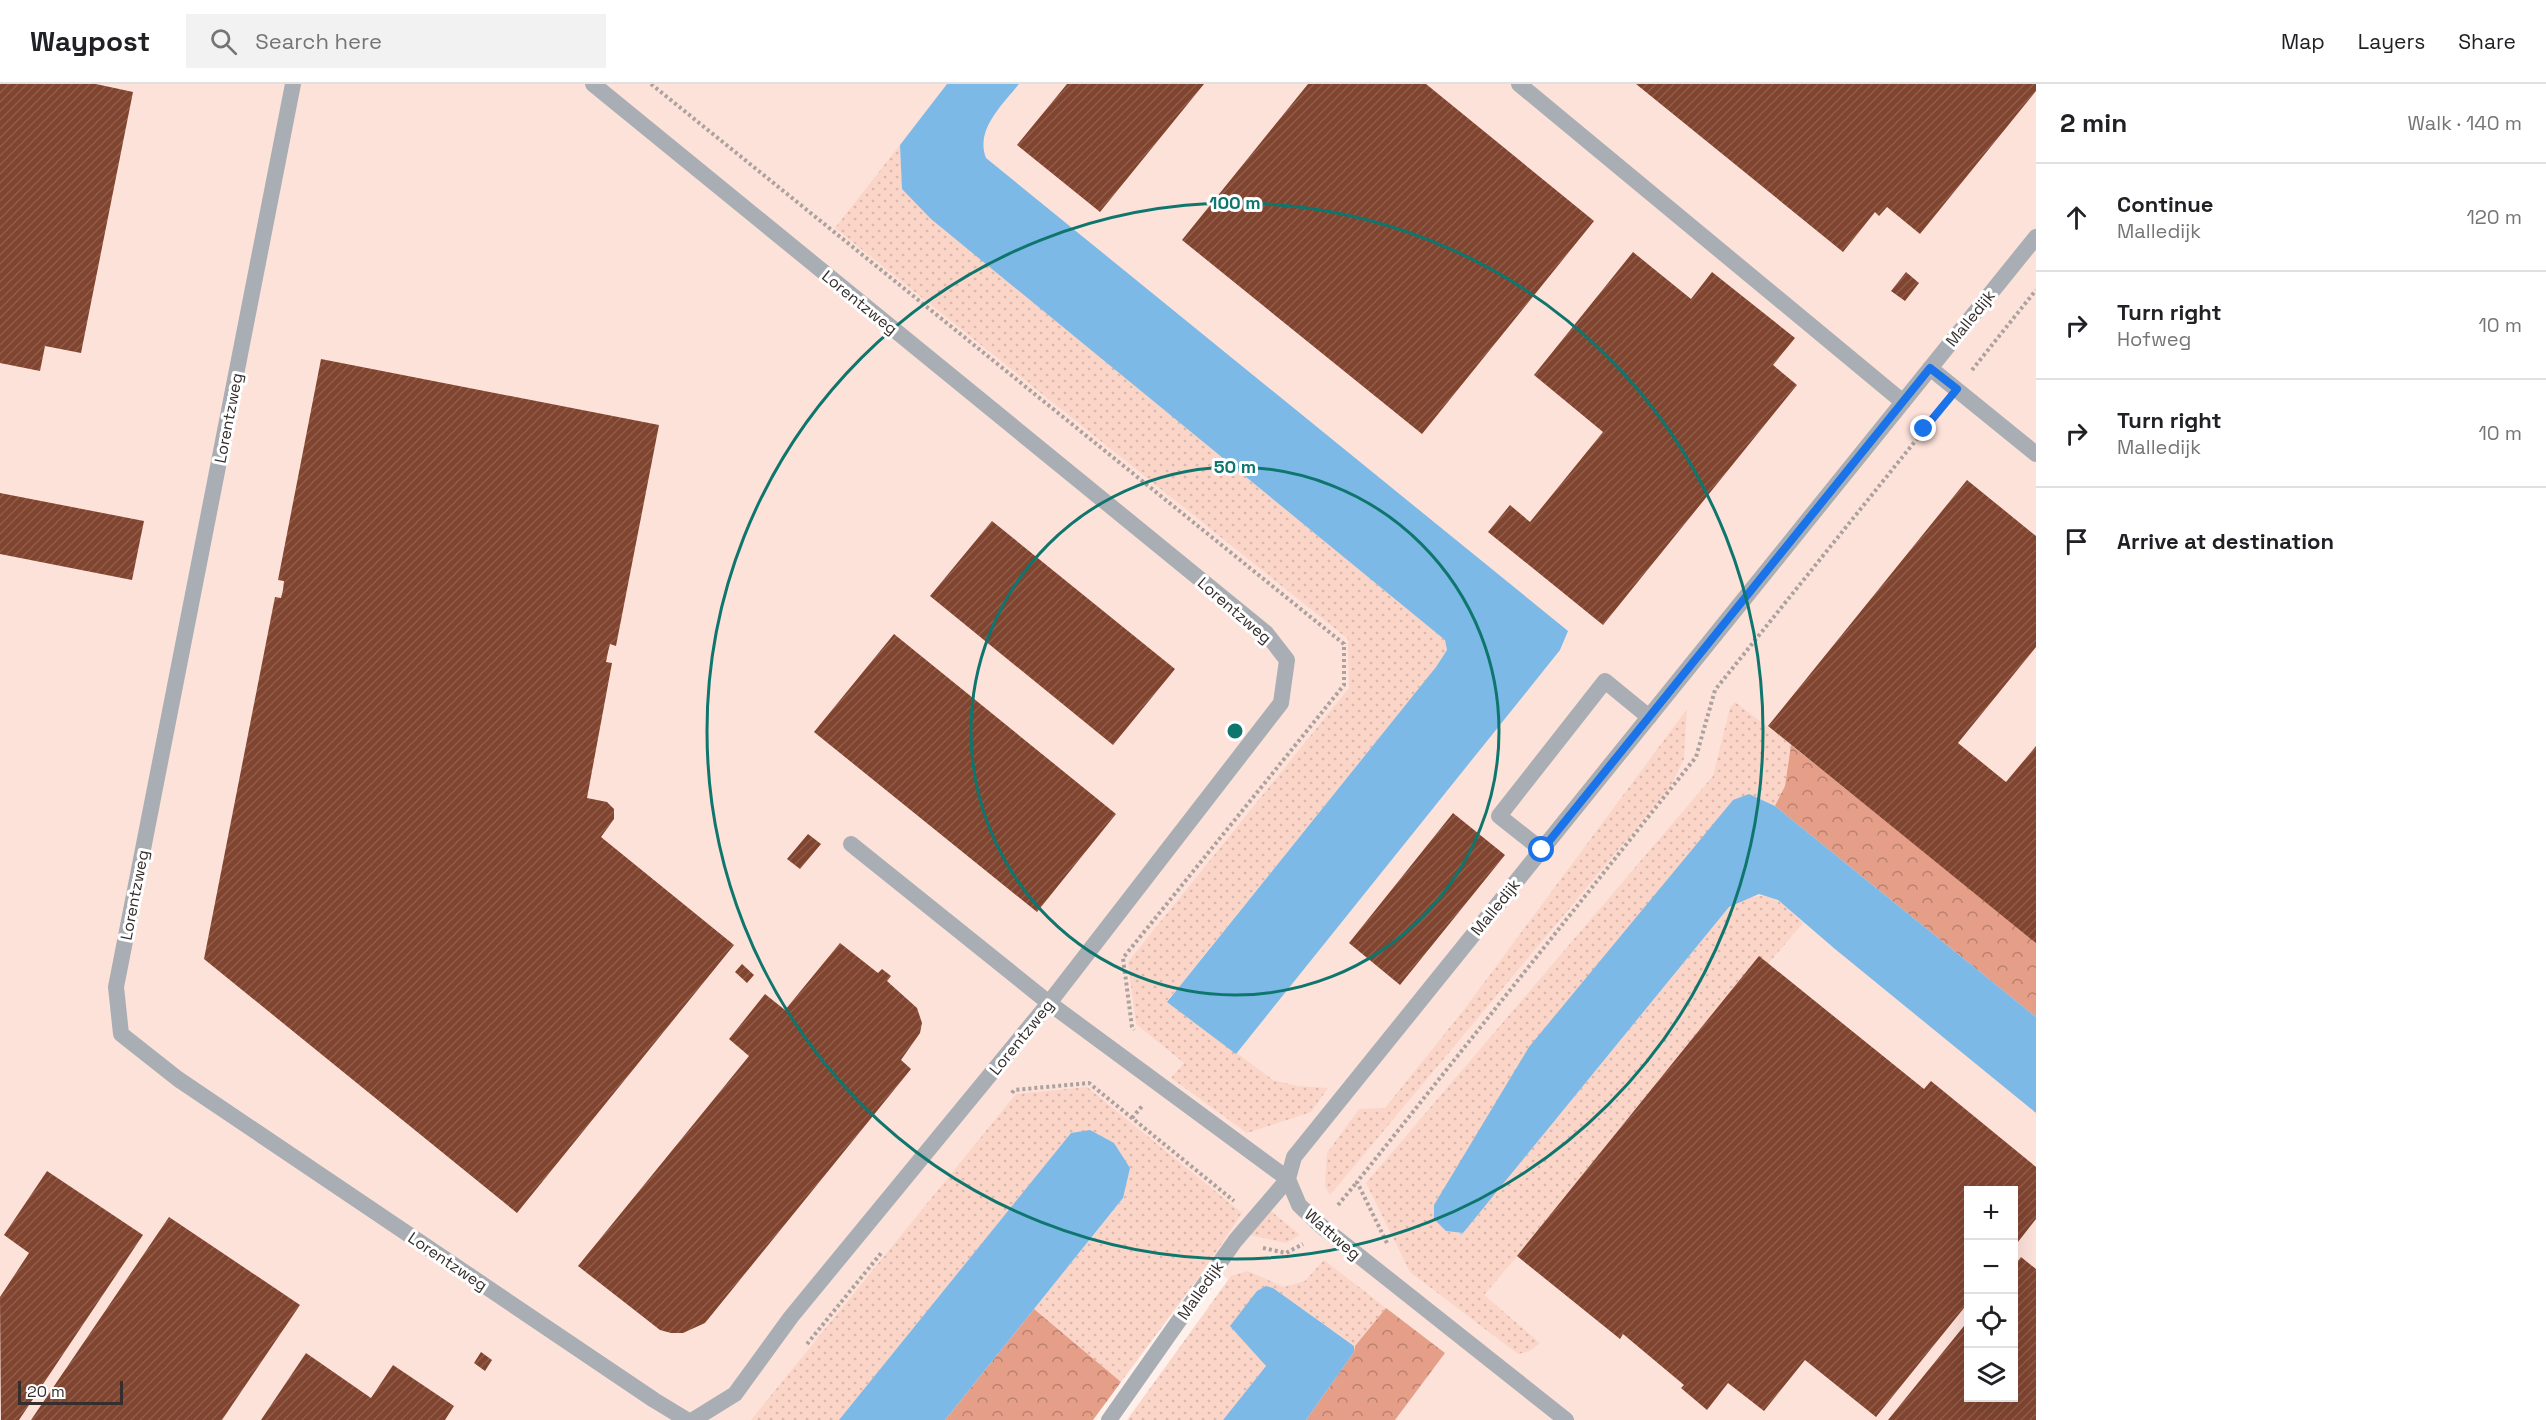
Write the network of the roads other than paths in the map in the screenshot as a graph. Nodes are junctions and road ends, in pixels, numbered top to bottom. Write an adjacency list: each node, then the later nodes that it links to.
1 (293, 84): 13 (street, Lorentzweg)
2 (592, 84): 11 (street, Lorentzweg)
3 (1519, 84): 6 (street)
4 (2036, 237): 5 (street, Malledijk)
5 (1930, 368): 6 (street, Malledijk); 7 (street)
6 (1903, 402): 8 (street, Malledijk)
7 (2036, 454)
8 (1649, 717): 10 (street, Malledijk); 10 (street)
9 (851, 844): 11 (street, Wattweg)
10 (1542, 850): 12 (street, Malledijk)
11 (1049, 1003): 12 (street, Wattweg); 14 (street, Lorentzweg)
12 (1288, 1179): 15 (street, Malledijk); 16 (street, Wattweg)
13 (687, 1420)
14 (693, 1420)
15 (1109, 1420)
16 (1566, 1420)

